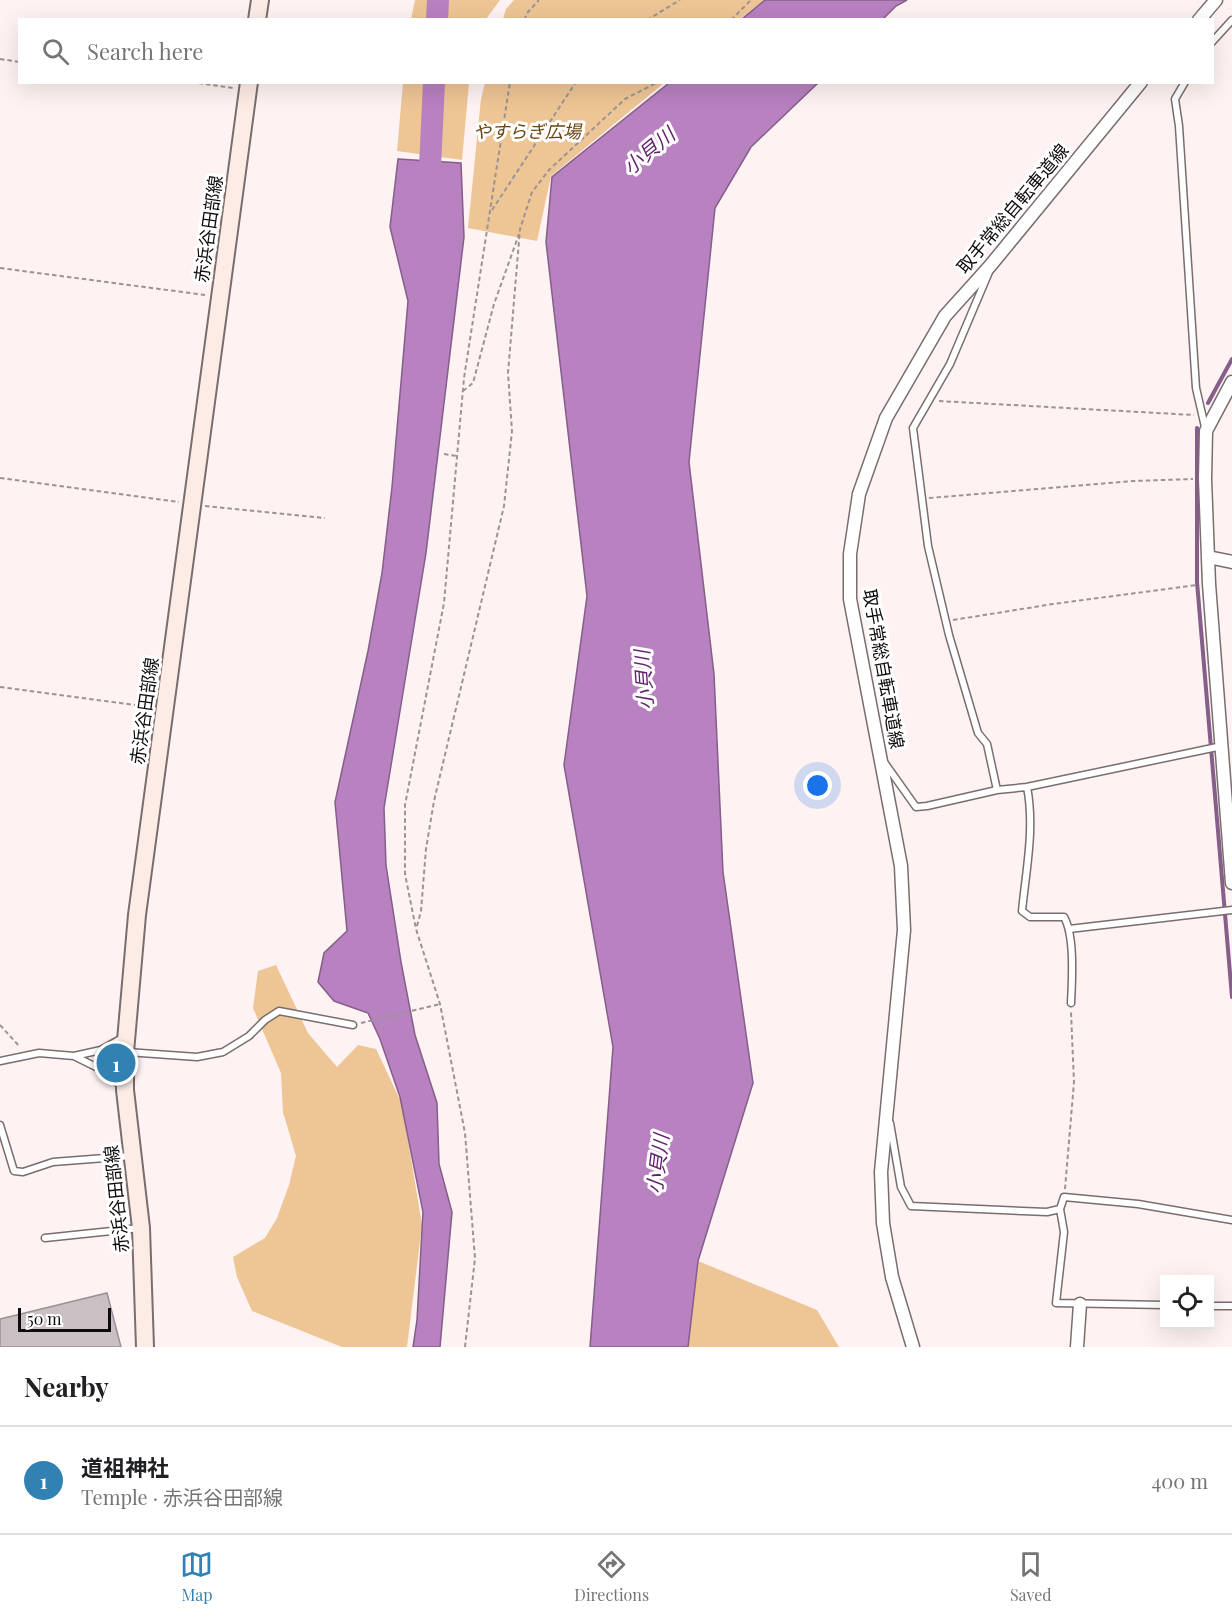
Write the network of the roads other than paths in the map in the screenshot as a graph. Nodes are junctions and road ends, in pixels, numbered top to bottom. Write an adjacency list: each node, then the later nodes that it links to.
1 (260, 0): 3 (main road)
2 (1216, 0): 4 (street)
3 (257, 18)
4 (1201, 18)
5 (1232, 20): 6 (lane)
6 (1214, 40)
7 (1139, 84): 10 (street, 取手常総自転車道線)
8 (1184, 84): 12 (lane)
9 (248, 86): 24 (main road, 赤浜谷田部線)
10 (990, 266): 16 (street, 取手常総自転車道線); 18 (lane)
11 (1232, 382): 12 (street)
12 (1206, 431): 13 (street)
13 (1208, 557): 14 (street); 15 (street)
14 (1232, 562)
15 (1222, 745): 17 (lane); 19 (street)
16 (880, 756): 18 (lane); 28 (street, 取手常総自転車道線)
17 (1027, 787): 18 (lane); 21 (lane)
18 (997, 790)
19 (1232, 883)
20 (1232, 910): 21 (lane)
21 (1069, 929): 22 (lane)
22 (1071, 1003)
23 (354, 1024): 24 (lane)
24 (126, 1044): 25 (lane); 27 (main road, 赤浜谷田部線)
25 (74, 1056): 26 (lane); 27 (lane)
26 (0, 1061)
27 (126, 1089): 30 (main road, 赤浜谷田部線)
28 (887, 1105): 31 (lane); 40 (street, 取手常総自転車道線)
29 (0, 1125): 30 (lane)
30 (132, 1156): 33 (main road, 赤浜谷田部線)
31 (1060, 1209): 32 (lane); 35 (lane)
32 (1232, 1220)
33 (141, 1228): 34 (lane); 39 (main road, 赤浜谷田部線)
34 (45, 1238)
35 (1080, 1304): 36 (lane); 41 (street)
36 (1160, 1305)
37 (1214, 1306): 38 (lane)
38 (1232, 1306)
39 (145, 1347)
40 (913, 1347)
41 (1077, 1347)

